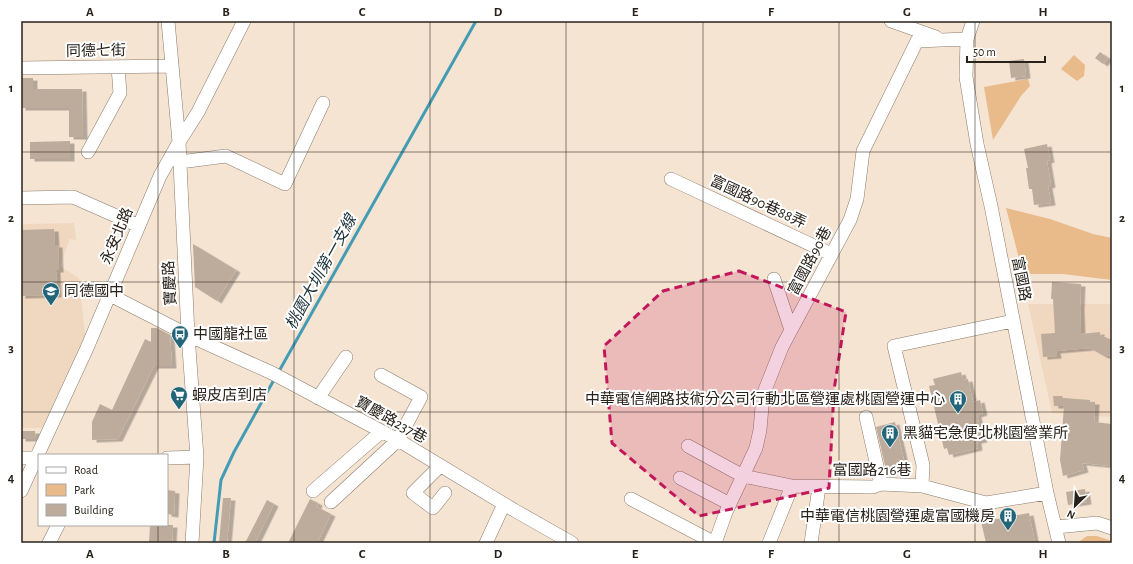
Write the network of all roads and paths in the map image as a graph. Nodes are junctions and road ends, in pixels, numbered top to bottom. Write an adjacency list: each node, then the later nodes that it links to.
1 (168, 21): 7 (street, 寶慶路)
2 (244, 21): 11 (street, 永安北路)
3 (891, 21): 6 (street)
4 (973, 21): 5 (street, 富國路)
5 (966, 39): 6 (street, 富國路90巷); 20 (street, 富國路)
6 (944, 40): 17 (street, 富國路90巷)
7 (172, 66): 8 (street, 同德七街); 11 (street, 寶慶路)
8 (118, 67): 9 (street, 同德七街); 12 (street)
9 (21, 68)
10 (322, 103): 13 (street)
11 (179, 142): 13 (street, 寶慶路); 16 (street, 永安北路)
12 (88, 152)
13 (180, 162): 22 (street, 寶慶路)
14 (671, 179): 17 (street, 富國路90巷88弄)
15 (21, 198): 16 (street)
16 (139, 226): 19 (street, 永安北路)
17 (831, 254): 21 (street, 富國路90巷)
18 (774, 279): 21 (street)
19 (110, 295): 22 (street, 寶慶路237巷); 30 (street, 永安北路)
20 (1013, 321): 40 (street); 44 (street, 富國路)
21 (791, 330): 36 (street, 富國路90巷)
22 (188, 335): 25 (street, 寶慶路237巷); 31 (street, 寶慶路)
23 (346, 357): 25 (street)
24 (381, 376): 28 (street)
25 (318, 398): 27 (street, 寶慶路237巷)
26 (866, 416): 38 (street)
27 (381, 432): 28 (street, 寶慶路237巷); 43 (street)
28 (398, 440): 35 (street, 寶慶路237巷); 47 (street)
29 (688, 446): 36 (street, 富國路216巷)
30 (40, 454)
31 (197, 457): 34 (street); 54 (street, 寶慶路)
32 (21, 458): 33 (street)
33 (38, 458): 42 (street, 永安北路)
34 (168, 458)
35 (440, 466): 45 (street); 48 (street, 寶慶路237巷)
36 (744, 476): 39 (street, 富國路216巷); 49 (street, 富國路90巷)
37 (680, 478): 49 (street)
38 (881, 484): 40 (street, 富國路216巷); 41 (street, 富國路216巷)
39 (792, 486): 41 (street, 富國路216巷); 58 (street)
40 (922, 486): 44 (street, 富國路216巷)
41 (819, 487): 59 (street)
42 (21, 491)
43 (313, 491)
44 (1047, 492): 51 (street, 富國路)
45 (445, 493)
46 (631, 498): 57 (street)
47 (331, 502)
48 (504, 504): 55 (street); 56 (street, 寶慶路237巷)
49 (730, 504): 57 (street, 富國路90巷)
50 (58, 526): 53 (street)
51 (1056, 527): 52 (street); 60 (street, 富國路)
52 (1112, 528)
53 (49, 543)
54 (192, 543)
55 (486, 543)
56 (572, 543)
57 (715, 543)
58 (769, 543)
59 (810, 543)
60 (1059, 543)

